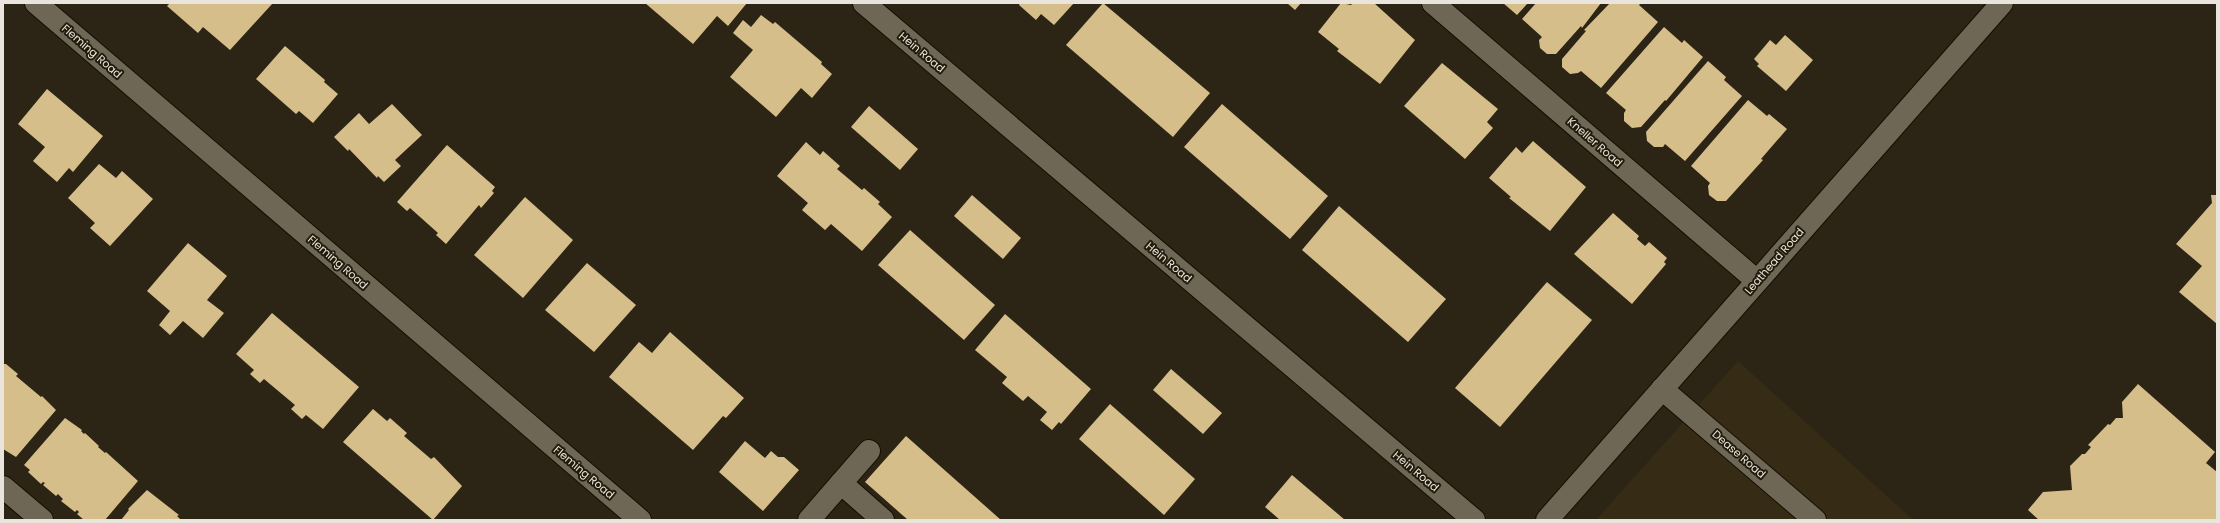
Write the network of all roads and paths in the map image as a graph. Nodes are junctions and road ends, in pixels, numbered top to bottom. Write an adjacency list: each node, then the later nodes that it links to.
1 (36, 3): 11 (street, Fleming Road)
2 (864, 3): 14 (street, Hein Road)
3 (1433, 3): 5 (street, Kneller Road)
4 (2002, 3): 5 (street, Leathead Road)
5 (1757, 281): 6 (street, Leathead Road)
6 (1662, 389): 15 (street, Leathead Road); 16 (street, Dease Road)
7 (869, 451): 8 (street)
8 (841, 483): 12 (street); 13 (street)
9 (3, 487): 10 (street)
10 (42, 520)
11 (640, 520)
12 (809, 520)
13 (883, 520)
14 (1474, 520)
15 (1547, 520)
16 (1815, 520)

